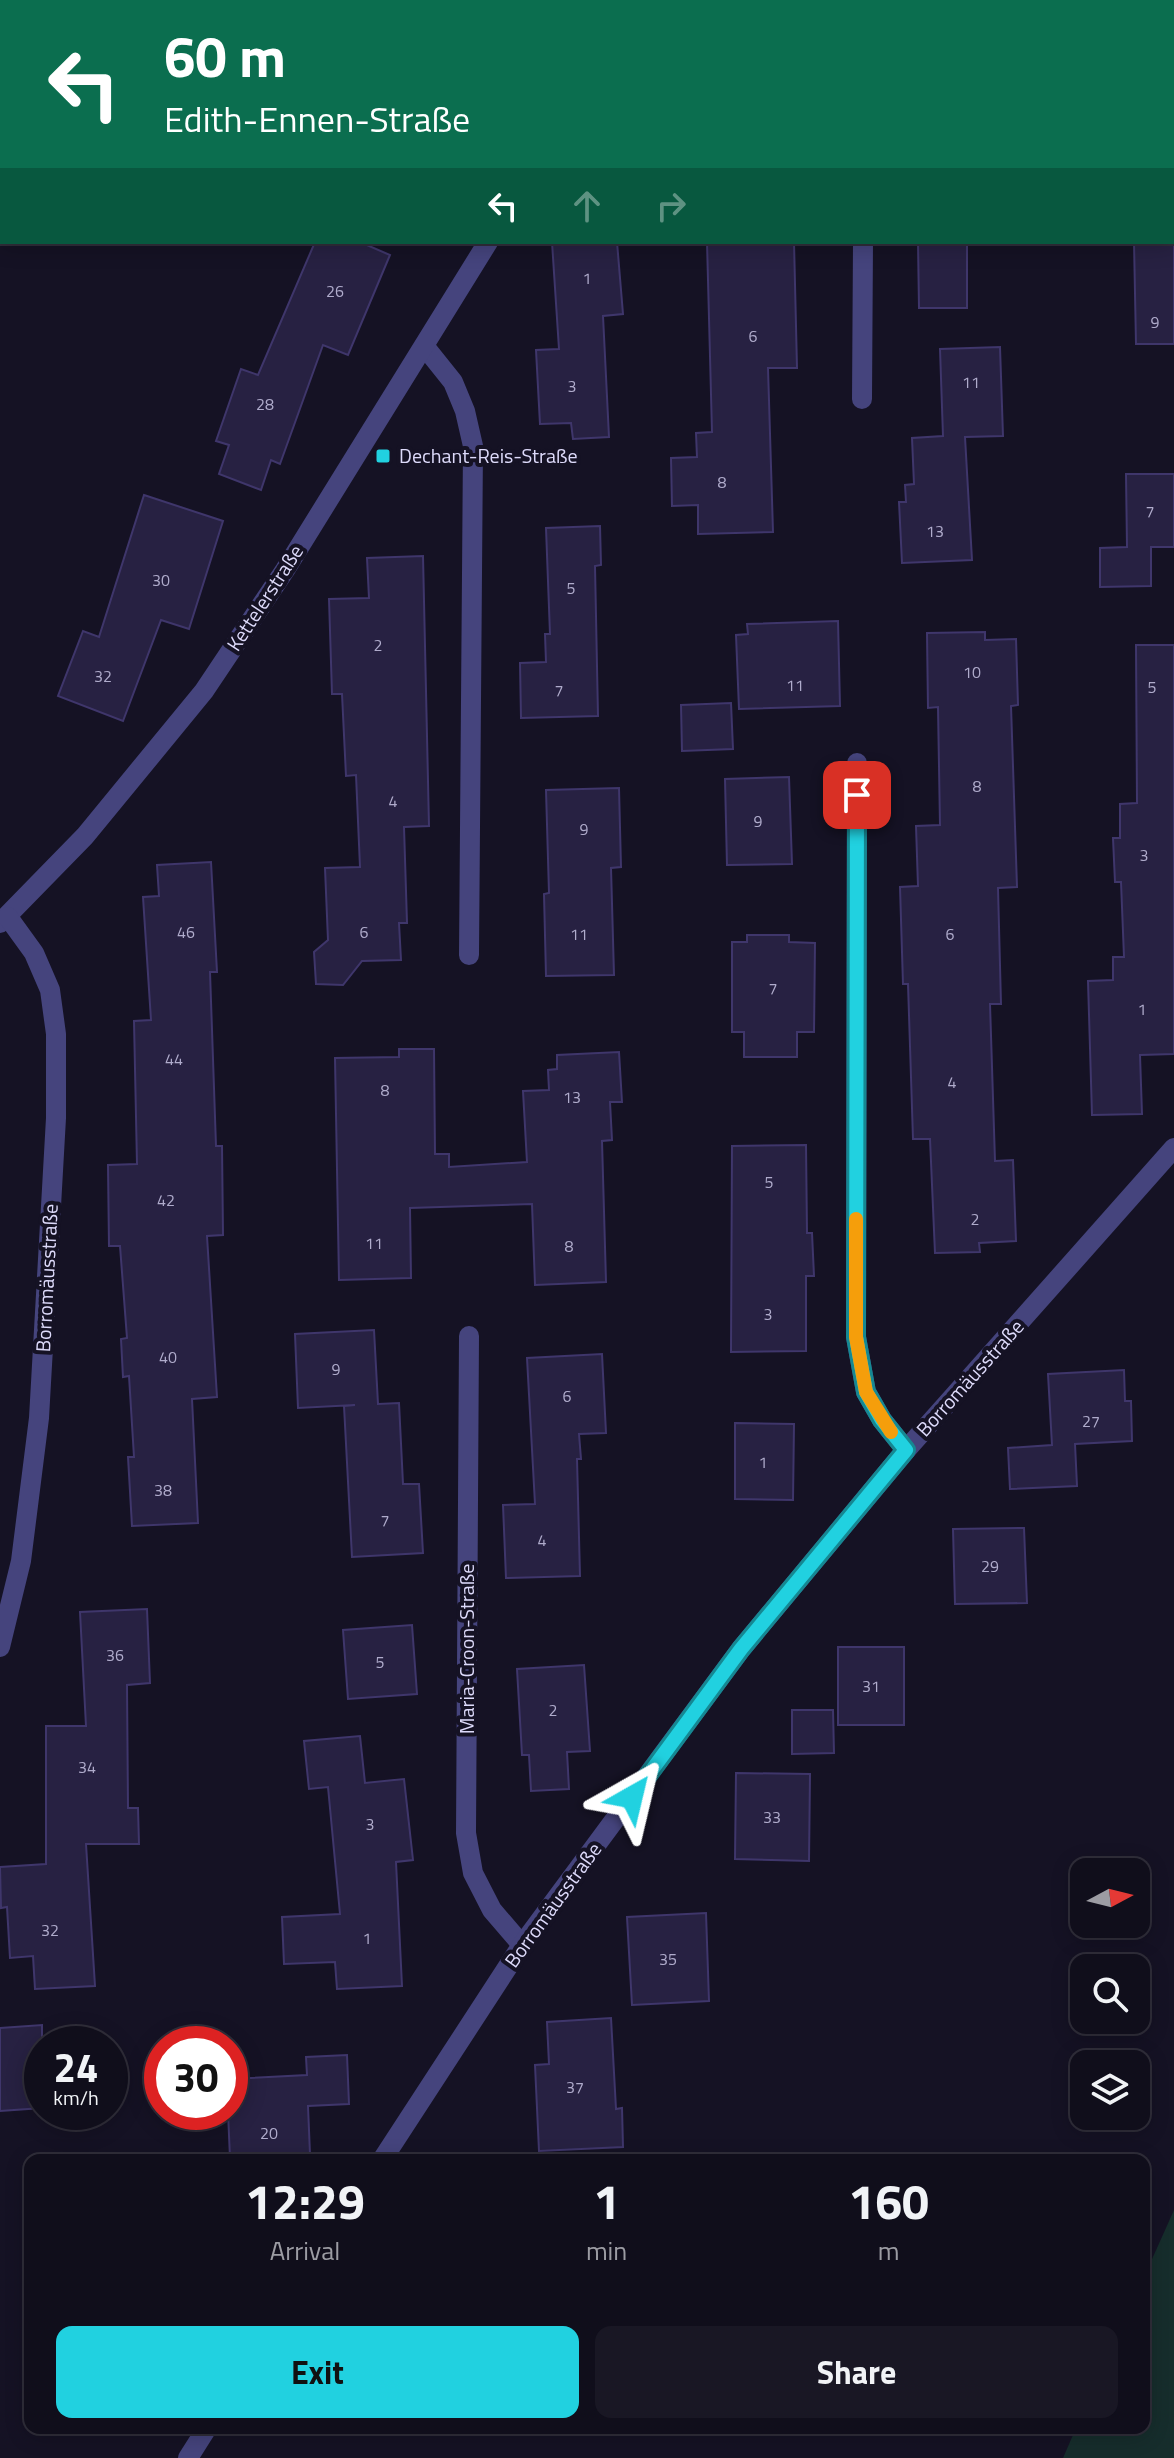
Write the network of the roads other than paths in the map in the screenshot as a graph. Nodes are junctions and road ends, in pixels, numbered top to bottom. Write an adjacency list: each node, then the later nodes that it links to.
1 (487, 244): 3 (street, Kettelerstraße)
2 (863, 244): 4 (street)
3 (425, 347): 6 (street, Kettelerstraße); 7 (street)
4 (862, 399)
5 (857, 763): 10 (street)
6 (4, 920): 11 (street, Borromäusstraße)
7 (469, 955)
8 (1174, 1148): 10 (street, Borromäusstraße)
9 (469, 1336): 12 (street, Maria-Croon-Straße)
10 (906, 1450): 12 (street, Borromäusstraße)
11 (0, 1647)
12 (522, 1945): 13 (street, Borromäusstraße)
13 (386, 2154)
14 (203, 2434): 15 (street)
15 (188, 2458)

